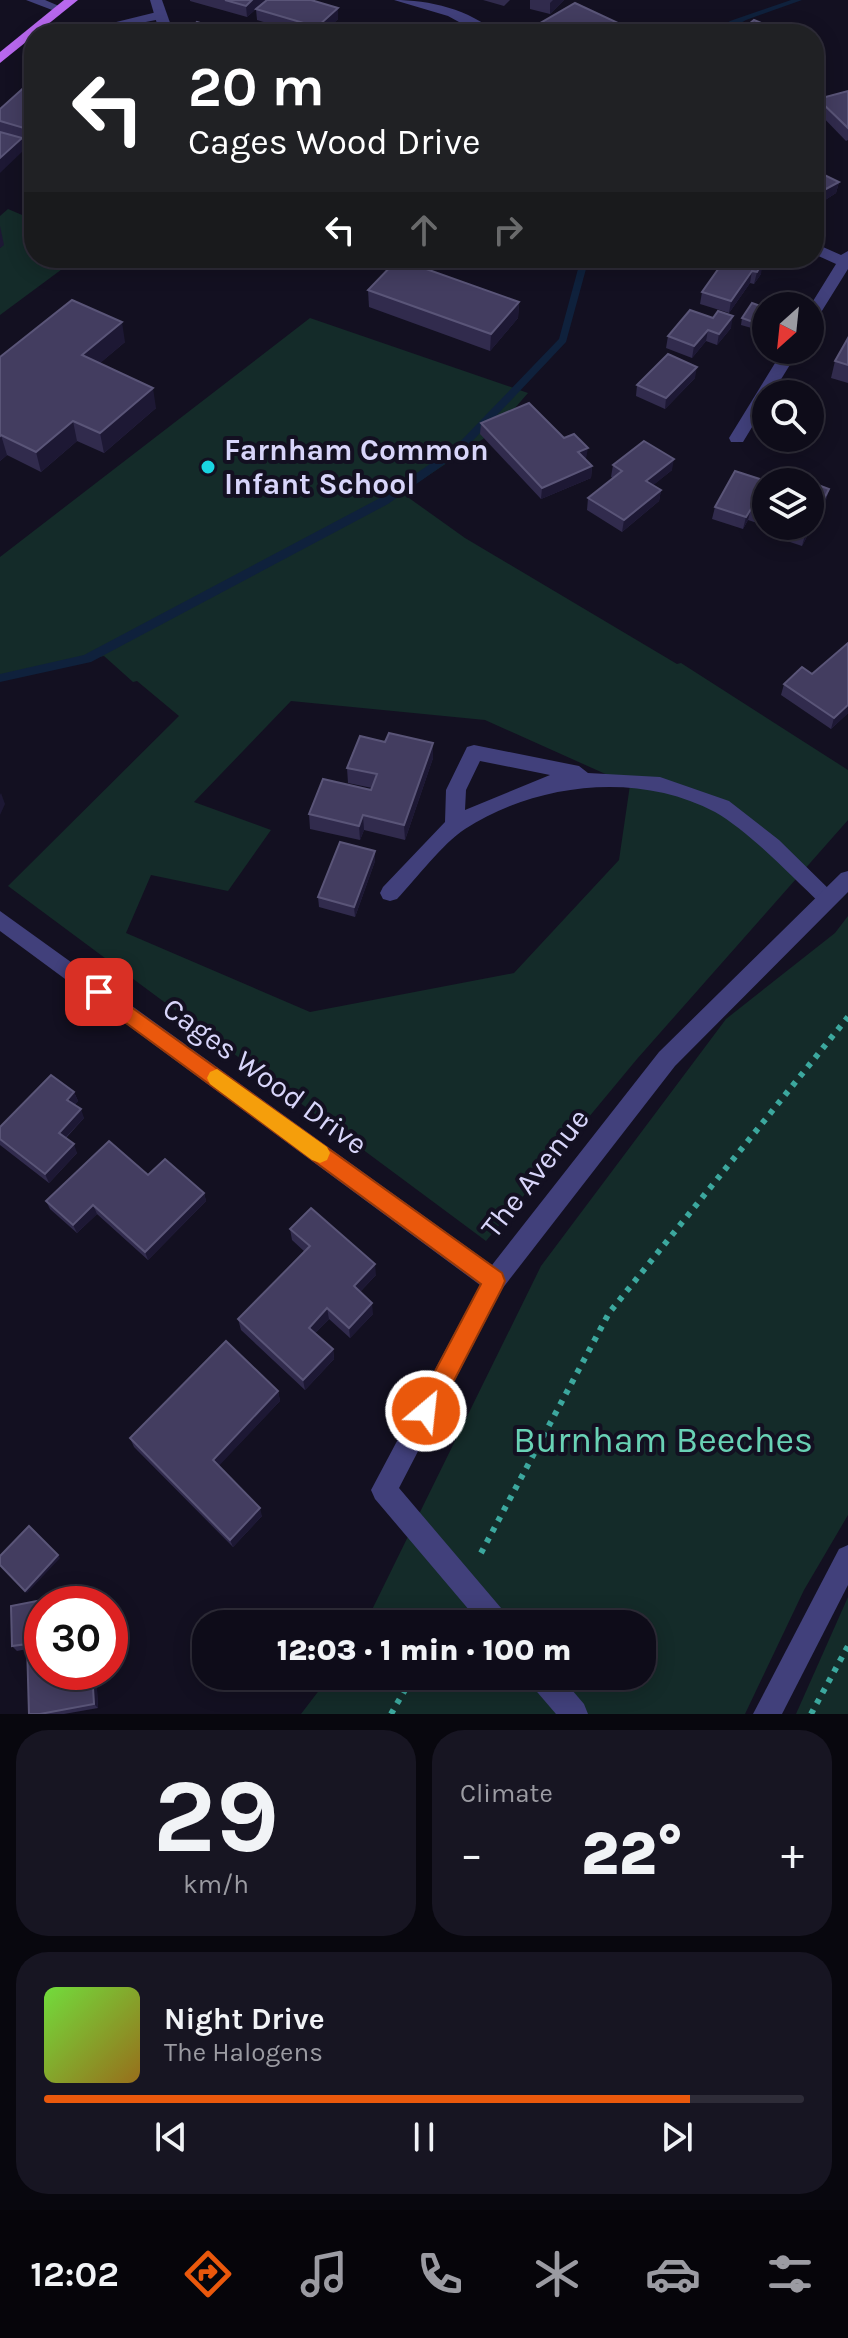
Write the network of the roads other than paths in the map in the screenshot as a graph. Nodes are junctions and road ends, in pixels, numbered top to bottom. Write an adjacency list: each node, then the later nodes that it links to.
1 (32, 0): 5 (street)
2 (72, 0): 5 (main road)
3 (156, 0): 6 (street)
4 (400, 0): 10 (street)
5 (60, 9): 7 (main road)
6 (161, 15): 8 (street); 9 (street)
7 (42, 24)
8 (115, 24)
9 (164, 24)
10 (472, 24)
11 (24, 39): 12 (main road)
12 (0, 59)
13 (824, 252): 14 (street)
14 (847, 261): 15 (street)
15 (824, 297)
16 (782, 364): 17 (street)
17 (737, 438)
18 (606, 780): 19 (street); 19 (street); 22 (street)
19 (455, 825): 21 (street)
20 (848, 879): 22 (street, The Avenue)
21 (390, 893)
22 (828, 898): 24 (street, The Avenue)
23 (0, 920): 24 (street, Cages Wood Drive)
24 (494, 1281): 26 (street, The Avenue)
25 (848, 1558): 29 (street)
26 (486, 1610)
27 (554, 1690): 28 (street)
28 (574, 1714)
29 (767, 1714)

